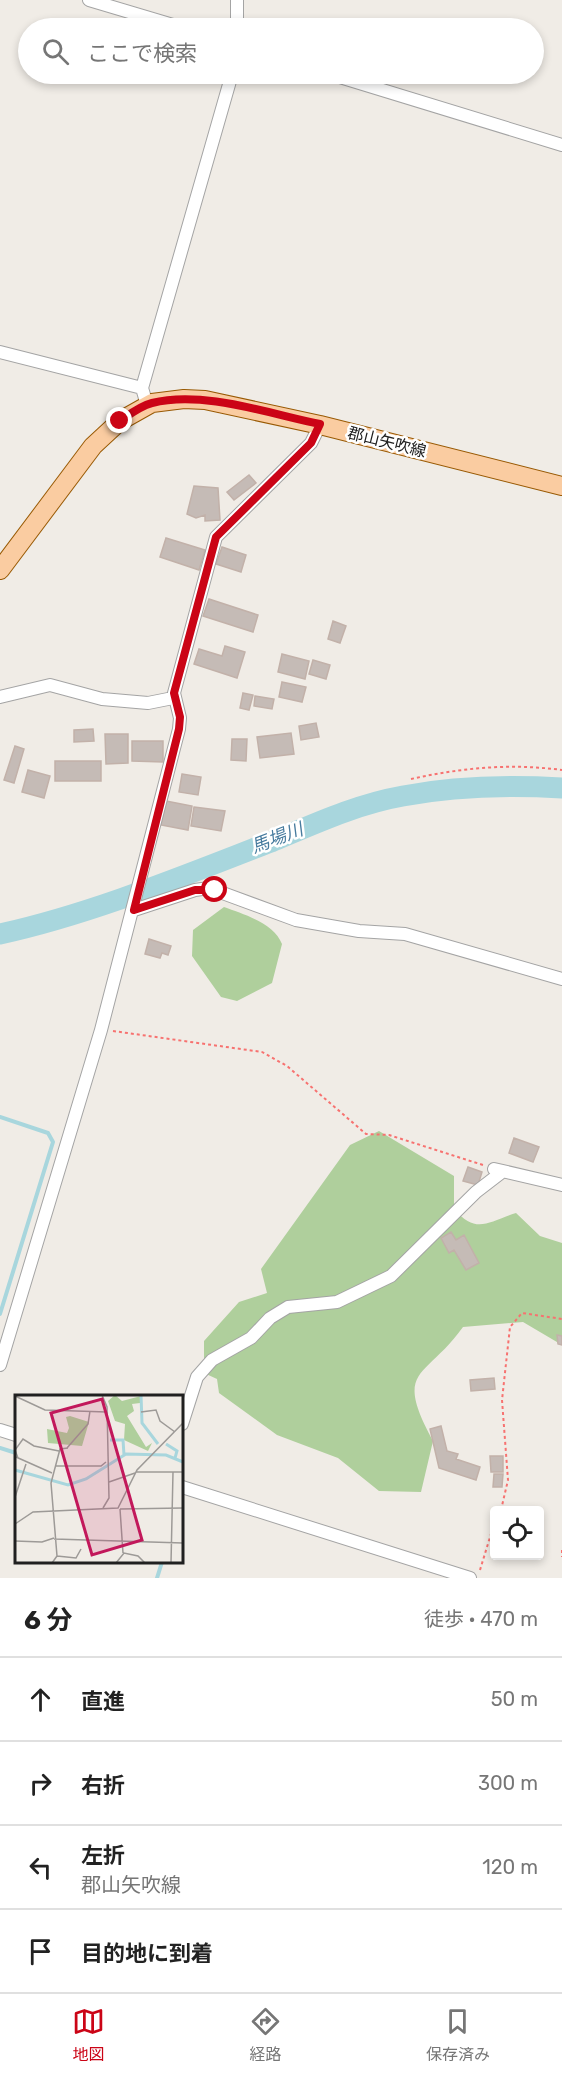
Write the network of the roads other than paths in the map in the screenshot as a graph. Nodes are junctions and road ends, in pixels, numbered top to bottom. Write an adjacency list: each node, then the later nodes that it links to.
1 (89, 0): 3 (street)
2 (237, 0): 4 (street)
3 (149, 18)
4 (237, 18)
5 (229, 84): 9 (street)
6 (363, 84): 7 (street)
7 (562, 145)
8 (0, 352): 9 (street)
9 (145, 396): 10 (main road, 郡山矢吹線); 12 (main road, 郡山矢吹線)
10 (320, 424): 11 (main road, 郡山矢吹線); 14 (street)
11 (562, 486)
12 (0, 570)
13 (0, 697): 14 (street)
14 (173, 698): 15 (street)
15 (135, 907): 16 (street); 18 (street)
16 (562, 979)
17 (562, 1185): 19 (street)
18 (0, 1365)
19 (183, 1421)
20 (0, 1430): 21 (street)
21 (15, 1435)
22 (183, 1487): 23 (street)
23 (470, 1578)

